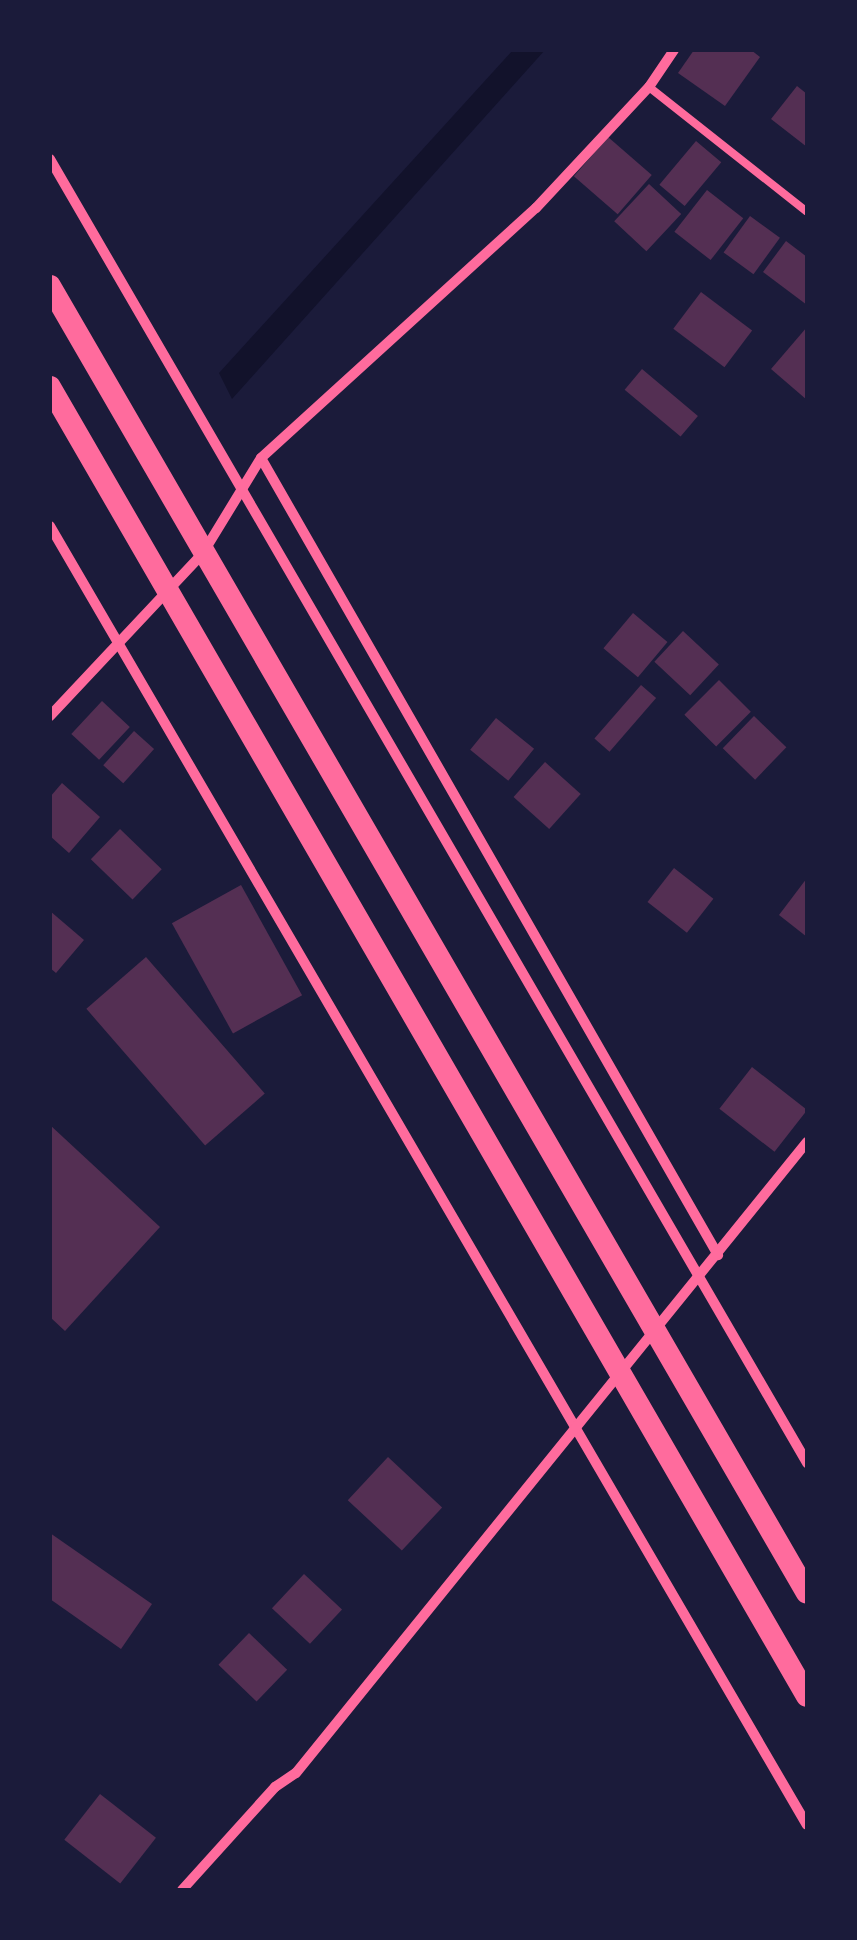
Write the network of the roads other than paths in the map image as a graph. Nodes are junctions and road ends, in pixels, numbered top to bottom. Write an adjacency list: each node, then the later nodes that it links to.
1 (674, 50): 2 (street)
2 (648, 87): 4 (lane); 7 (street)
3 (50, 159): 8 (street)
4 (807, 212)
5 (50, 286): 10 (main road)
6 (50, 387): 11 (main road)
7 (260, 458): 8 (street); 15 (street)
8 (240, 491): 10 (street); 16 (street)
9 (50, 526): 12 (street)
10 (202, 553): 11 (street); 17 (main road)
11 (166, 588): 12 (street); 18 (main road)
12 (118, 643): 13 (street); 19 (street)
13 (50, 716)
14 (807, 1142): 15 (street)
15 (718, 1255): 16 (street)
16 (699, 1278): 17 (street); 20 (street)
17 (654, 1333): 18 (street); 21 (main road)
18 (619, 1375): 19 (street); 22 (main road)
19 (575, 1428): 23 (street); 24 (street)
20 (807, 1464)
21 (807, 1593)
22 (807, 1696)
23 (807, 1824)
24 (182, 1890)

